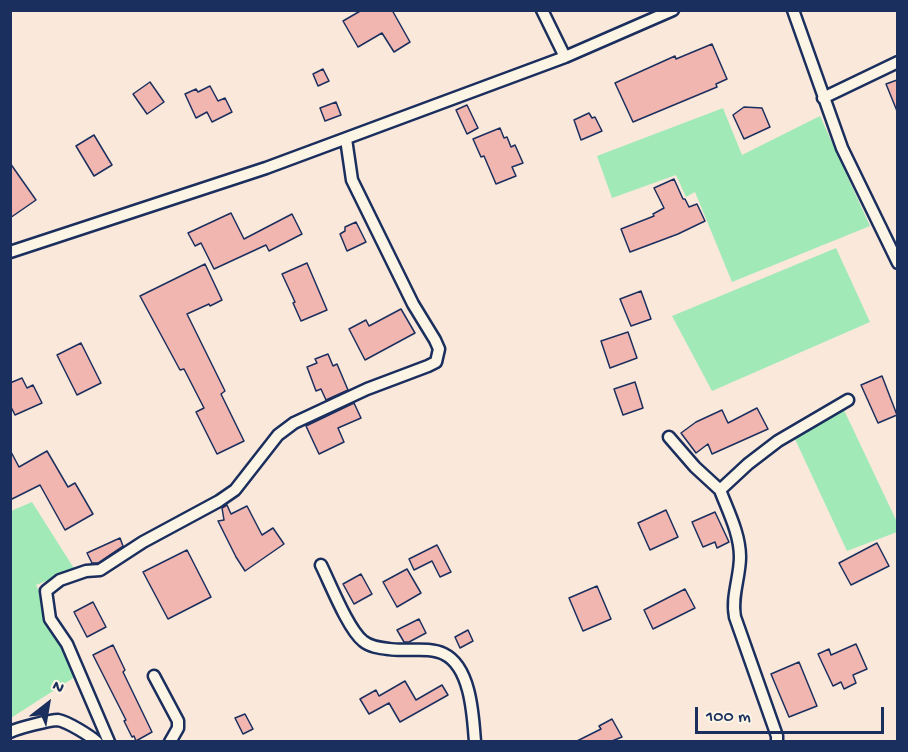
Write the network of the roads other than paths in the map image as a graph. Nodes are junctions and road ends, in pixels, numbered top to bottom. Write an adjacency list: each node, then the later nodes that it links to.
1 (542, 10): 4 (street)
2 (674, 10): 4 (street)
3 (793, 10): 6 (street)
4 (565, 57): 7 (street)
5 (897, 62): 6 (street)
6 (823, 98): 9 (street)
7 (346, 139): 8 (street); 17 (street)
8 (10, 252)
9 (897, 263)
10 (848, 400): 12 (street)
11 (669, 437): 12 (street)
12 (720, 490): 20 (street)
13 (321, 565): 19 (street)
14 (154, 676): 18 (street)
15 (10, 732): 16 (street)
16 (97, 741)
17 (109, 741)
18 (170, 741)
19 (475, 741)
20 (777, 741)

